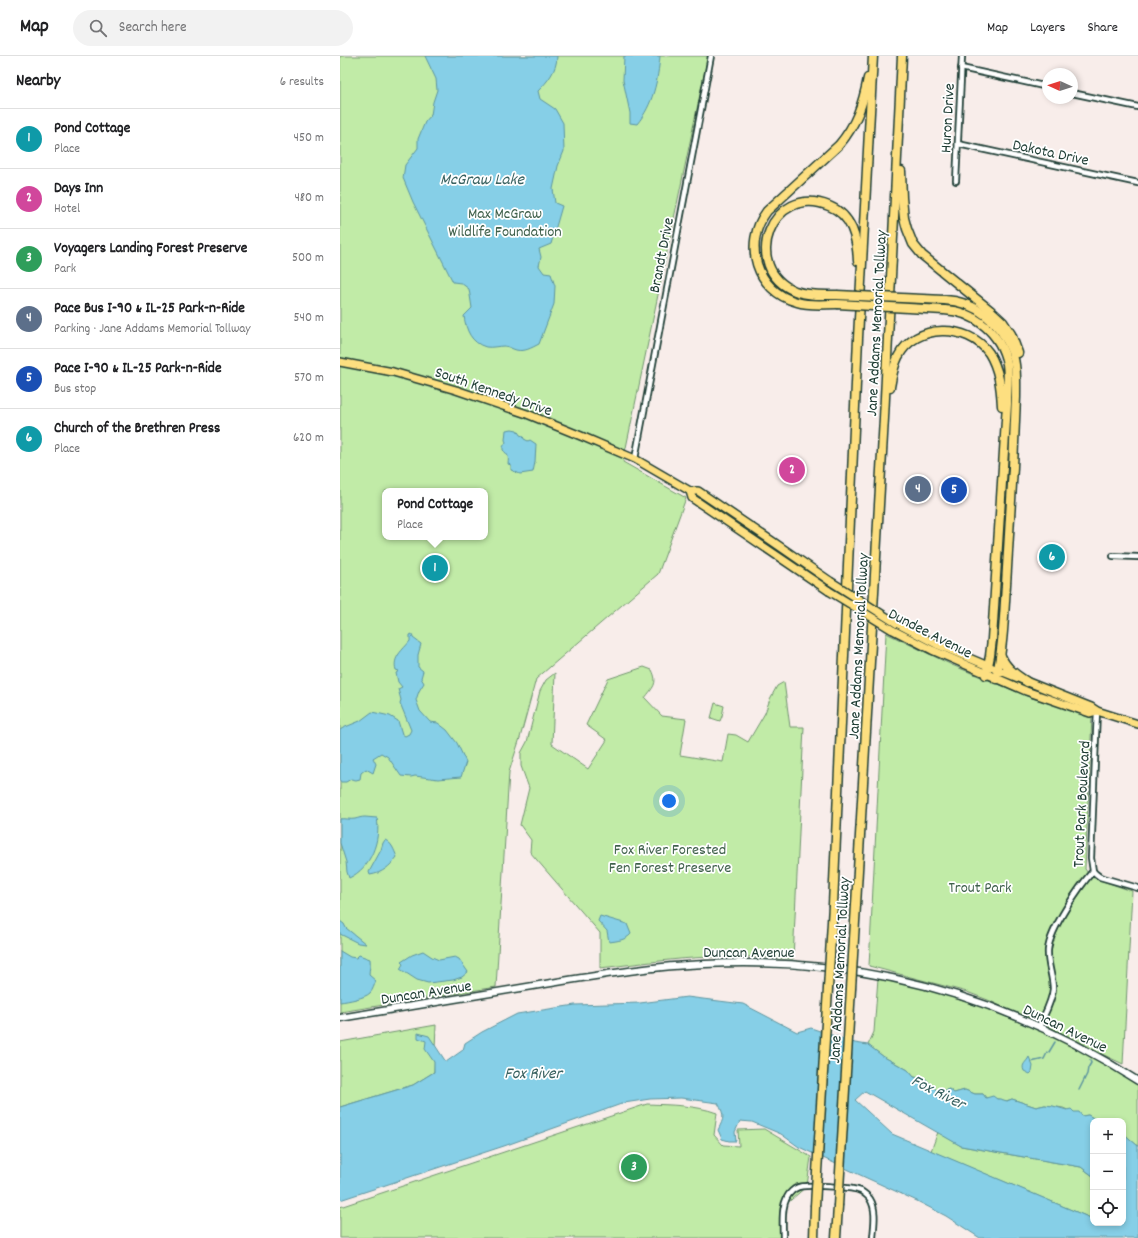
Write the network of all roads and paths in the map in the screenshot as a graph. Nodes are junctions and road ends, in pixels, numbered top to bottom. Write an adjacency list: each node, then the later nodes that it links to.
1 (711, 56): 17 (street, Brandt Drive)
2 (872, 56): 12 (highway); 13 (highway, Jane Addams Memorial Tollway)
3 (903, 56): 15 (highway); 16 (highway, Jane Addams Memorial Tollway)
4 (962, 56): 5 (street, Huron Drive)
5 (961, 68): 6 (street); 9 (street, Huron Drive)
6 (1042, 87)
7 (1078, 94): 8 (street)
8 (1138, 107)
9 (958, 144): 10 (street, Huron Drive); 11 (street, Dakota Drive)
10 (956, 181)
11 (1138, 183)
12 (837, 300): 13 (highway); 15 (highway, bridge); 18 (highway, bridge)
13 (858, 338): 35 (highway, Jane Addams Memorial Tollway, bridge)
14 (340, 362): 17 (main road, South Kennedy Drive)
15 (1015, 413): 22 (highway)
16 (884, 418): 18 (highway); 36 (highway, Jane Addams Memorial Tollway, bridge)
17 (635, 459): 19 (main road, Dundee Avenue)
18 (1002, 481): 23 (highway)
19 (690, 491): 23 (main road, Dundee Avenue, bridge); 23 (main road, Dundee Avenue, bridge)
20 (1113, 556): 21 (street)
21 (1138, 557)
22 (1001, 656): 24 (highway); 26 (highway)
23 (987, 670): 24 (main road, Dundee Avenue); 25 (main road, Dundee Avenue)
24 (998, 670): 25 (highway); 26 (main road, Dundee Avenue)
25 (996, 679): 27 (main road, Dundee Avenue)
26 (1027, 682): 27 (main road, Dundee Avenue)
27 (1097, 711): 28 (main road, Dundee Avenue); 29 (street, Trout Park Boulevard)
28 (1138, 724)
29 (1093, 871): 30 (street); 32 (street, Trout Park Boulevard)
30 (1138, 888)
31 (340, 1018): 32 (street, Duncan Avenue)
32 (1039, 1026): 33 (street, Duncan Avenue)
33 (1138, 1081)
34 (783, 1238): 37 (street)
35 (814, 1238)
36 (836, 1238)
37 (873, 1238)

